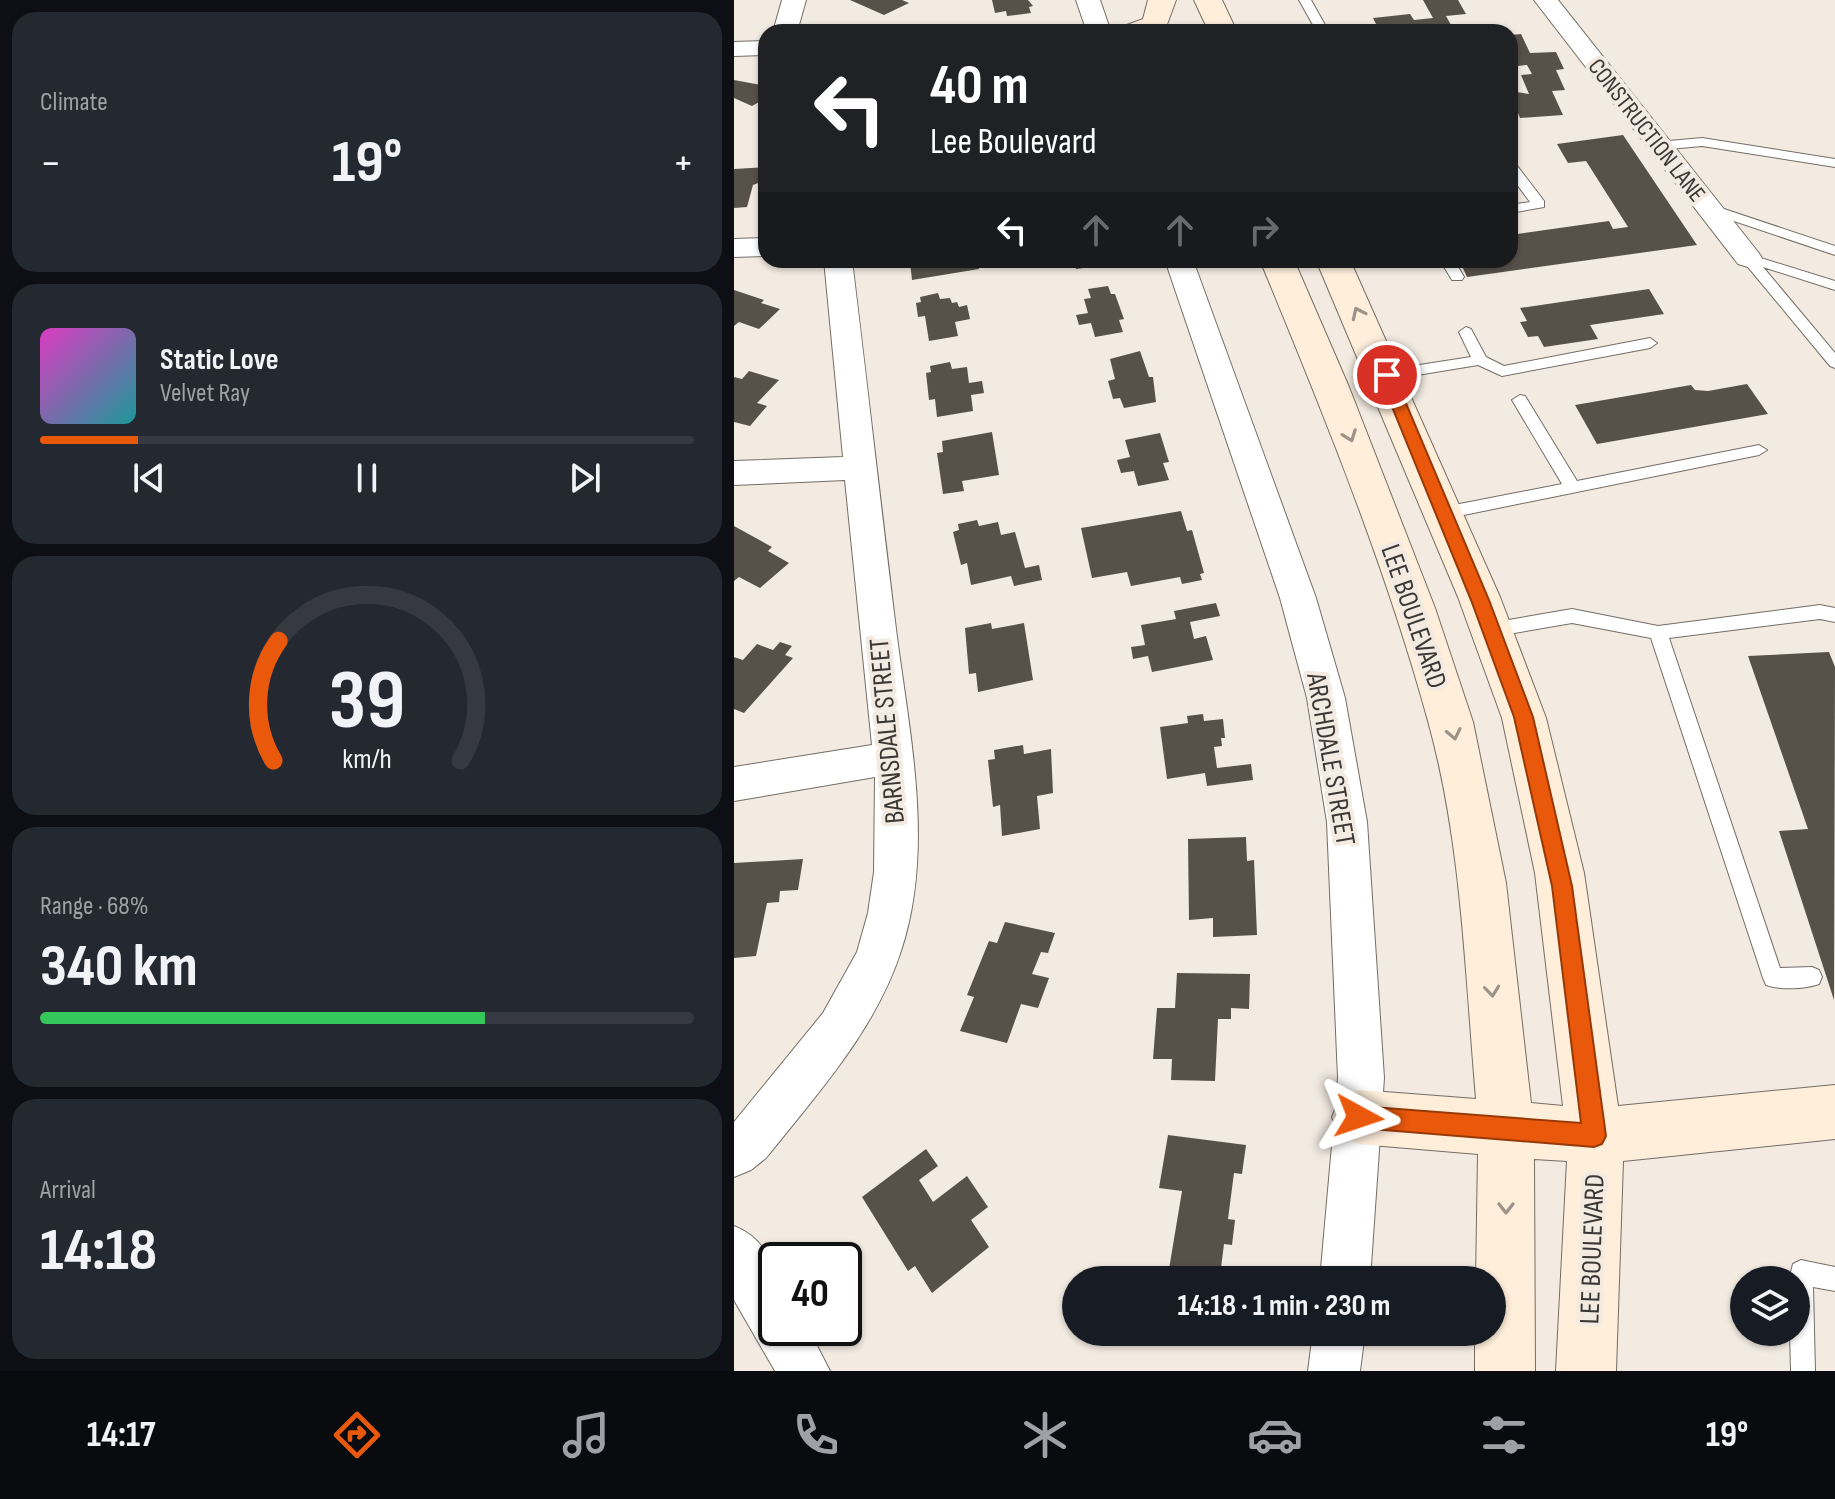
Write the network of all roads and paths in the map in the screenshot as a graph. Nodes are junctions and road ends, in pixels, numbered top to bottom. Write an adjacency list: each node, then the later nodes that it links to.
1 (794, 0): 8 (street)
2 (1088, 0): 9 (street)
3 (1162, 0): 10 (main road)
4 (1168, 0): 11 (main road)
5 (1208, 0): 12 (main road)
6 (1305, 0): 13 (lane)
7 (1546, 0): 16 (street, CONSTRUCTION LANE)
8 (787, 24)
9 (1096, 24)
10 (1155, 24)
11 (1179, 24)
12 (1219, 24)
13 (1318, 24)
14 (758, 48): 15 (street)
15 (734, 49)
16 (1658, 146): 17 (lane); 19 (street, CONSTRUCTION LANE)
17 (1835, 163)
18 (1518, 176): 20 (lane)
19 (1706, 207): 23 (lane); 24 (street, CONSTRUCTION LANE)
20 (1518, 208)
21 (758, 247): 22 (street)
22 (734, 248)
23 (1835, 251)
24 (1748, 258): 31 (lane); 35 (lane)
25 (839, 268): 39 (street, BARNSDALE STREET)
26 (1182, 268): 50 (street, ARCHDALE STREET)
27 (1280, 268): 51 (main road, LEE BOULEVARD, one-way to 51)
28 (1337, 268): 36 (main road, LEE BOULEVARD, one-way to 28)
29 (1452, 268): 30 (lane)
30 (1457, 277)
31 (1835, 286)
32 (1466, 332): 34 (lane)
33 (1650, 343): 34 (lane)
34 (1480, 360): 36 (lane)
35 (1835, 363)
36 (1387, 375): 42 (main road, LEE BOULEVARD)
37 (1520, 400): 41 (lane)
38 (1759, 450): 41 (lane)
39 (860, 468): 40 (street); 46 (street, BARNSDALE STREET)
40 (734, 473)
41 (1573, 488): 42 (lane)
42 (1444, 513): 44 (main road, LEE BOULEVARD)
43 (1835, 615): 45 (lane)
44 (1491, 630): 45 (lane); 52 (main road, LEE BOULEVARD)
45 (1658, 633): 48 (lane)
46 (891, 758): 47 (street); 53 (street, BARNSDALE STREET)
47 (734, 784)
48 (1812, 977)
49 (1835, 1112): 52 (main road)
50 (1359, 1117): 51 (main road); 55 (street, ARCHDALE STREET)
51 (1506, 1130): 52 (main road); 62 (main road, LEE BOULEVARD, one-way to 62)
52 (1594, 1136): 63 (main road, LEE BOULEVARD)
53 (734, 1153)
54 (734, 1251): 57 (street)
55 (1346, 1266)
56 (1835, 1279): 64 (lane)
57 (758, 1292)
58 (790, 1346): 60 (street)
59 (1337, 1346): 61 (street)
60 (804, 1371)
61 (1334, 1371)
62 (1505, 1371)
63 (1586, 1371)
64 (1803, 1371)

